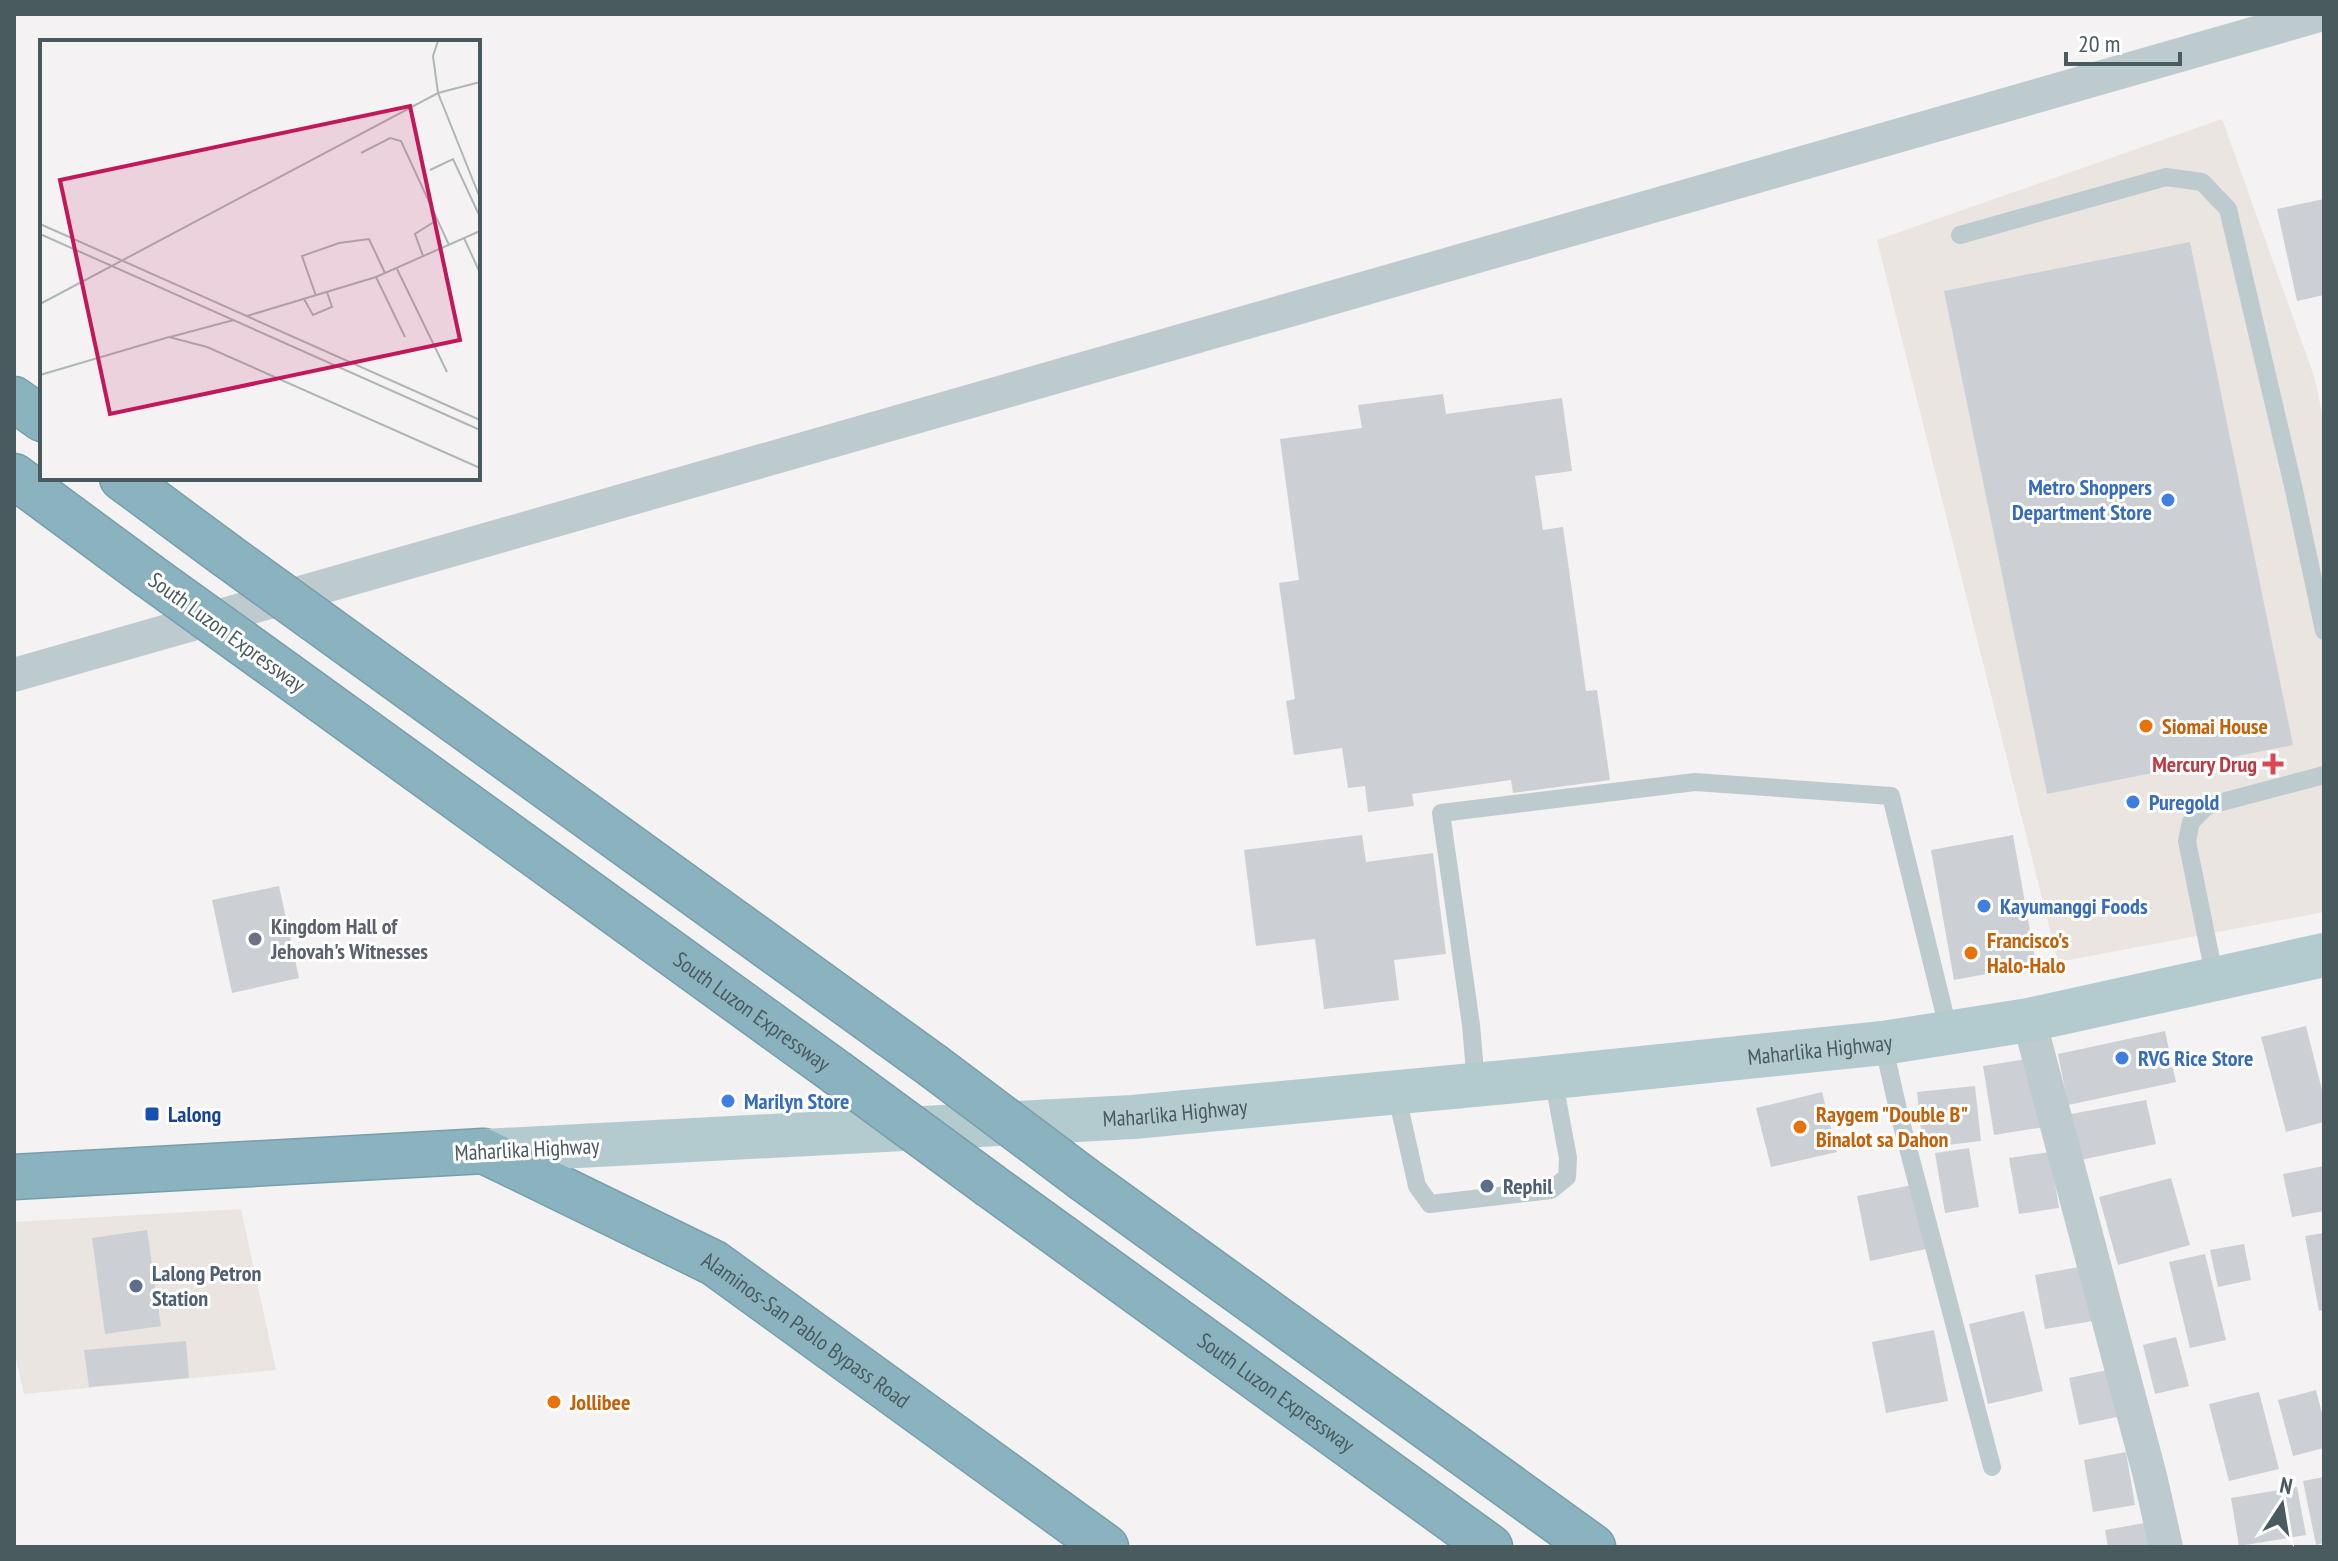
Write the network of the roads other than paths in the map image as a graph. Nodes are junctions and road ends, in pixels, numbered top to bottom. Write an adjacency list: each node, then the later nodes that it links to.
1 (2323, 14): 8 (street)
2 (1960, 235): 7 (lane)
3 (14, 399): 4 (highway)
4 (40, 418)
5 (14, 476): 22 (highway, South Luzon Expressway, bridge)
6 (125, 480): 23 (highway, bridge)
7 (2324, 631)
8 (14, 675)
9 (2324, 775): 11 (lane)
10 (2324, 955): 11 (main road, Maharlika Highway)
11 (2215, 979): 12 (main road, Maharlika Highway)
12 (2029, 1020): 13 (main road, Maharlika Highway); 24 (street)
13 (1949, 1033): 14 (main road, Maharlika Highway); 16 (lane)
14 (1883, 1043): 15 (main road, Maharlika Highway); 20 (lane)
15 (1553, 1077): 16 (main road, Maharlika Highway); 17 (lane)
16 (1476, 1084): 17 (main road, Maharlika Highway)
17 (1396, 1092): 18 (main road, Maharlika Highway)
18 (484, 1151): 19 (highway, Maharlika Highway); 21 (highway, Alaminos-San Pablo Bypass Road)
19 (14, 1177)
20 (1992, 1467)
21 (1106, 1547)
22 (1490, 1547)
23 (1593, 1547)
24 (2166, 1547)

